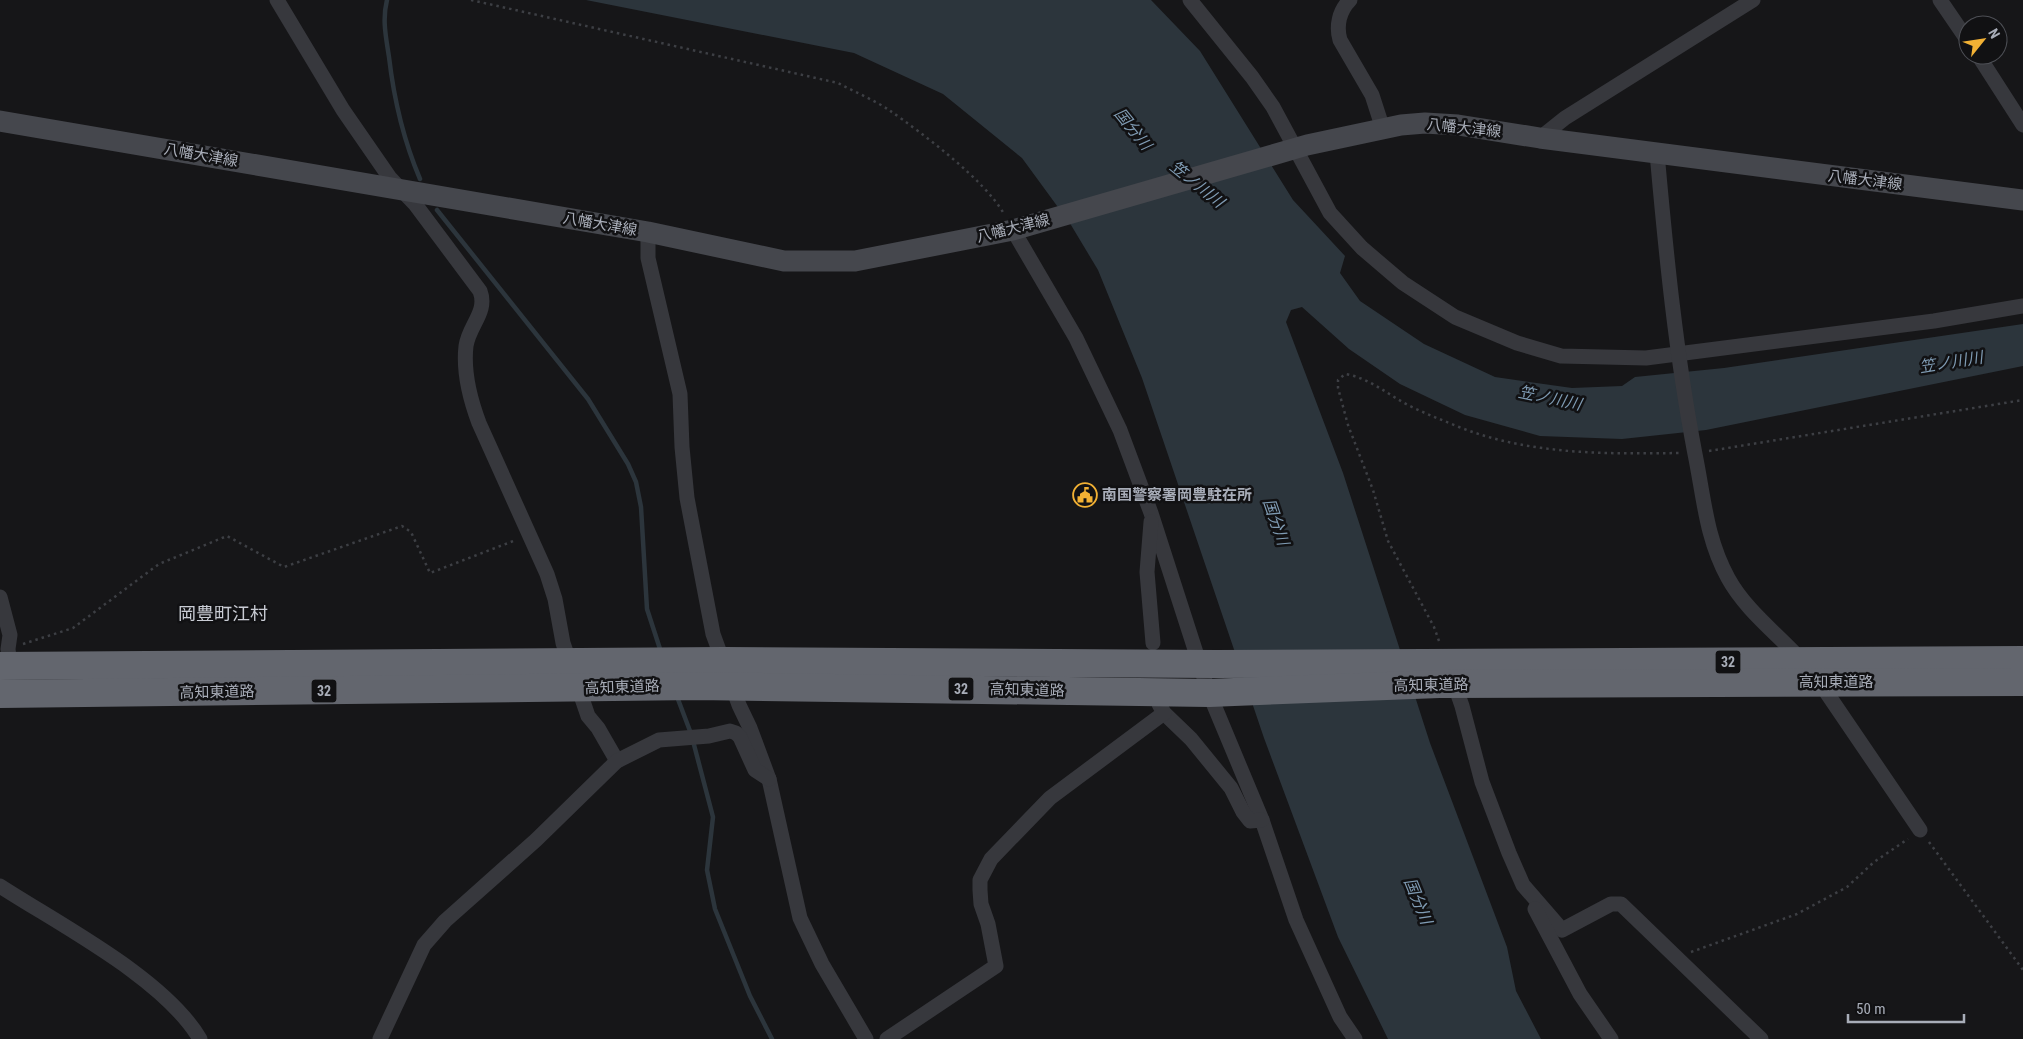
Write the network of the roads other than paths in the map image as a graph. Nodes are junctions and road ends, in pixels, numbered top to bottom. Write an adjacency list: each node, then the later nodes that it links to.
1 (277, 0): 14 (street)
2 (1190, 0): 12 (street)
3 (1350, 0): 10 (street)
4 (1753, 0): 11 (street)
5 (1940, 0): 6 (street)
6 (1958, 26)
7 (1984, 65): 9 (street)
8 (0, 121): 14 (main road, 八幡大津線)
9 (2023, 125)
10 (1383, 129): 11 (main road, 八幡大津線); 12 (main road, 八幡大津線)
11 (1540, 138): 13 (main road, 八幡大津線)
12 (1294, 149): 16 (main road, 八幡大津線); 19 (street)
13 (1657, 153): 15 (main road, 八幡大津線); 19 (street)
14 (400, 190): 17 (main road, 八幡大津線); 25 (street)
15 (2023, 200)
16 (1018, 229): 17 (main road, 八幡大津線); 20 (street)
17 (648, 232): 28 (street)
18 (2023, 306): 19 (street)
19 (1678, 357): 24 (street)
20 (1151, 513): 22 (street); 27 (street)
21 (0, 597): 26 (street)
22 (1153, 643)
23 (2023, 660): 24 (highway, 高知東道路 / 32)
24 (1803, 662): 30 (highway, 高知東道路 / 32); 31 (street)
25 (570, 663): 26 (highway, 高知東道路 / 32); 29 (highway, 高知東道路 / 32); 33 (street)
26 (4, 664)
27 (1207, 664): 28 (highway, 高知東道路 / 32); 30 (highway, 高知東道路 / 32); 34 (street)
28 (728, 673): 29 (highway, 高知東道路 / 32); 34 (highway, 高知東道路 / 32); 37 (street)
29 (646, 674): 33 (highway, 高知東道路 / 32)
30 (1443, 674): 31 (highway, 高知東道路 / 32); 34 (highway, 高知東道路 / 32); 40 (street)
31 (1820, 682): 32 (highway, 高知東道路 / 32); 39 (street)
32 (2023, 682)
33 (579, 688): 35 (highway, 高知東道路 / 32); 36 (street)
34 (1217, 693): 38 (street)
35 (0, 694)
36 (617, 761): 37 (street); 45 (street)
37 (770, 779): 46 (street)
38 (1262, 820): 47 (street); 48 (street)
39 (1920, 830)
40 (1523, 885): 42 (street); 43 (street)
41 (0, 886): 44 (street)
42 (1562, 930): 43 (street); 50 (street)
43 (1580, 994): 49 (street)
44 (200, 1039)
45 (380, 1039)
46 (866, 1039)
47 (887, 1039)
48 (1355, 1039)
49 (1611, 1039)
50 (1761, 1039)

